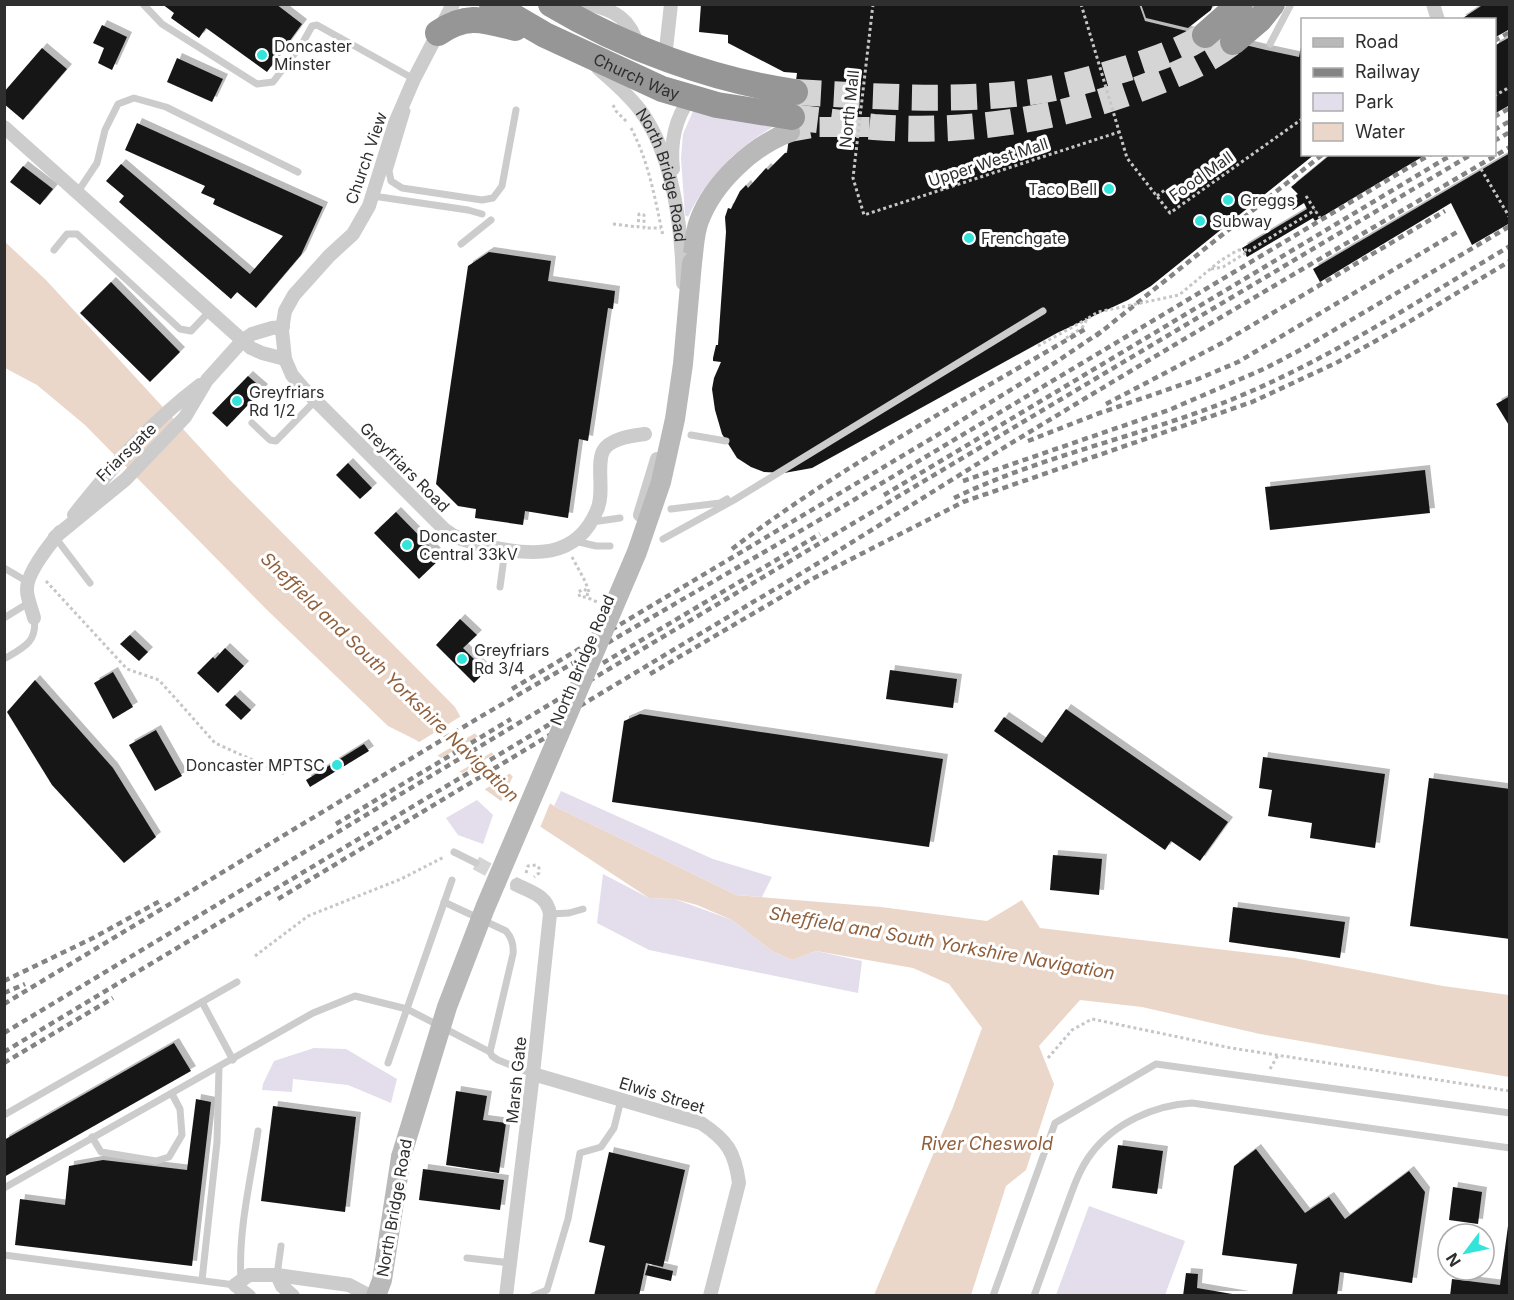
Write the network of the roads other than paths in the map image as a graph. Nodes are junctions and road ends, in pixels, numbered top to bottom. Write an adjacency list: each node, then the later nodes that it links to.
1 (143, 4): 16 (lane)
2 (453, 4): 9 (street, Church View)
3 (492, 4): 11 (highway, Church Way)
4 (551, 4): 13 (highway, Church Way)
5 (587, 4): 13 (street, Church Way)
6 (671, 4): 14 (street)
7 (1291, 4): 8 (lane)
8 (1261, 21): 10 (highway); 12 (highway)
9 (438, 33): 11 (highway); 16 (street, Church View)
10 (1205, 35)
11 (556, 40): 17 (highway, Church Way); 24 (street, North Bridge Road)
12 (1233, 42)
13 (638, 47): 14 (highway, Church Way)
14 (664, 58): 15 (highway, Church Way)
15 (713, 73): 17 (street); 19 (highway, Church Way)
16 (414, 79): 18 (lane); 23 (street, Church View)
17 (690, 98): 19 (highway, Church Way); 24 (street)
18 (516, 110)
19 (792, 114): 29 (street, North Bridge Road)
20 (4, 127): 22 (street)
21 (298, 172): 22 (lane)
22 (77, 193): 30 (street)
23 (372, 196): 25 (lane); 31 (street, Church View)
24 (675, 201): 29 (street, North Bridge Road)
25 (482, 214)
26 (492, 220): 27 (lane)
27 (462, 244)
28 (54, 250): 30 (lane)
29 (687, 261): 88 (street, North Bridge Road, bridge)
30 (210, 311): 32 (street)
31 (283, 334): 32 (street); 33 (street, Greyfriars Road)
32 (243, 340): 33 (street); 34 (street, Friarsgate)
33 (285, 359): 35 (street, Greyfriars Road)
34 (207, 380): 43 (street, Friarsgate); 43 (street, Friarsgate)
35 (315, 401): 36 (lane); 47 (street, Greyfriars Road)
36 (252, 423)
37 (645, 434): 42 (street)
38 (691, 435): 39 (lane)
39 (726, 441)
40 (670, 509): 44 (lane)
41 (620, 518): 42 (lane)
42 (592, 522): 45 (street)
43 (55, 537): 49 (street, Friarsgate); 50 (lane)
44 (663, 540)
45 (570, 543): 46 (lane); 47 (street, Greyfriars Road)
46 (610, 546)
47 (505, 550): 51 (lane)
48 (4, 568): 49 (lane)
49 (28, 582): 52 (street)
50 (90, 583)
51 (500, 587)
52 (30, 602): 53 (lane); 54 (street)
53 (4, 618)
54 (34, 618): 55 (lane)
55 (4, 659)
56 (454, 852): 57 (lane)
57 (476, 863)
58 (452, 879): 60 (lane)
59 (517, 885): 62 (street)
60 (444, 902): 65 (lane); 66 (lane)
61 (583, 909): 62 (lane)
62 (550, 914): 70 (street, Marsh Gate)
63 (237, 982): 64 (lane)
64 (202, 1002): 67 (lane); 74 (lane)
65 (407, 1009): 66 (lane); 67 (lane); 68 (lane)
66 (490, 1052): 70 (lane)
67 (233, 1060): 69 (lane)
68 (388, 1063)
69 (219, 1068): 71 (lane); 84 (lane)
70 (533, 1074): 72 (street, Elwis Street); 82 (street, Marsh Gate)
71 (172, 1094): 76 (lane); 76 (lane)
72 (621, 1100): 90 (lane); 91 (street, Elwis Street)
73 (1509, 1113): 92 (lane)
74 (4, 1115)
75 (258, 1131): 85 (lane)
76 (92, 1137): 78 (lane)
77 (1509, 1148): 93 (lane)
78 (4, 1188)
79 (281, 1246): 83 (lane)
80 (4, 1255): 84 (lane)
81 (467, 1258): 82 (lane)
82 (511, 1263): 89 (street, Marsh Gate)
83 (277, 1275): 85 (street, North Bridge Road); 86 (street); 87 (street, North Bridge Road)
84 (202, 1280): 85 (lane)
85 (243, 1290)
86 (292, 1296)
87 (370, 1296)
88 (375, 1296)
89 (506, 1296)
90 (532, 1296)
91 (711, 1296)
92 (993, 1296)
93 (1034, 1296)

